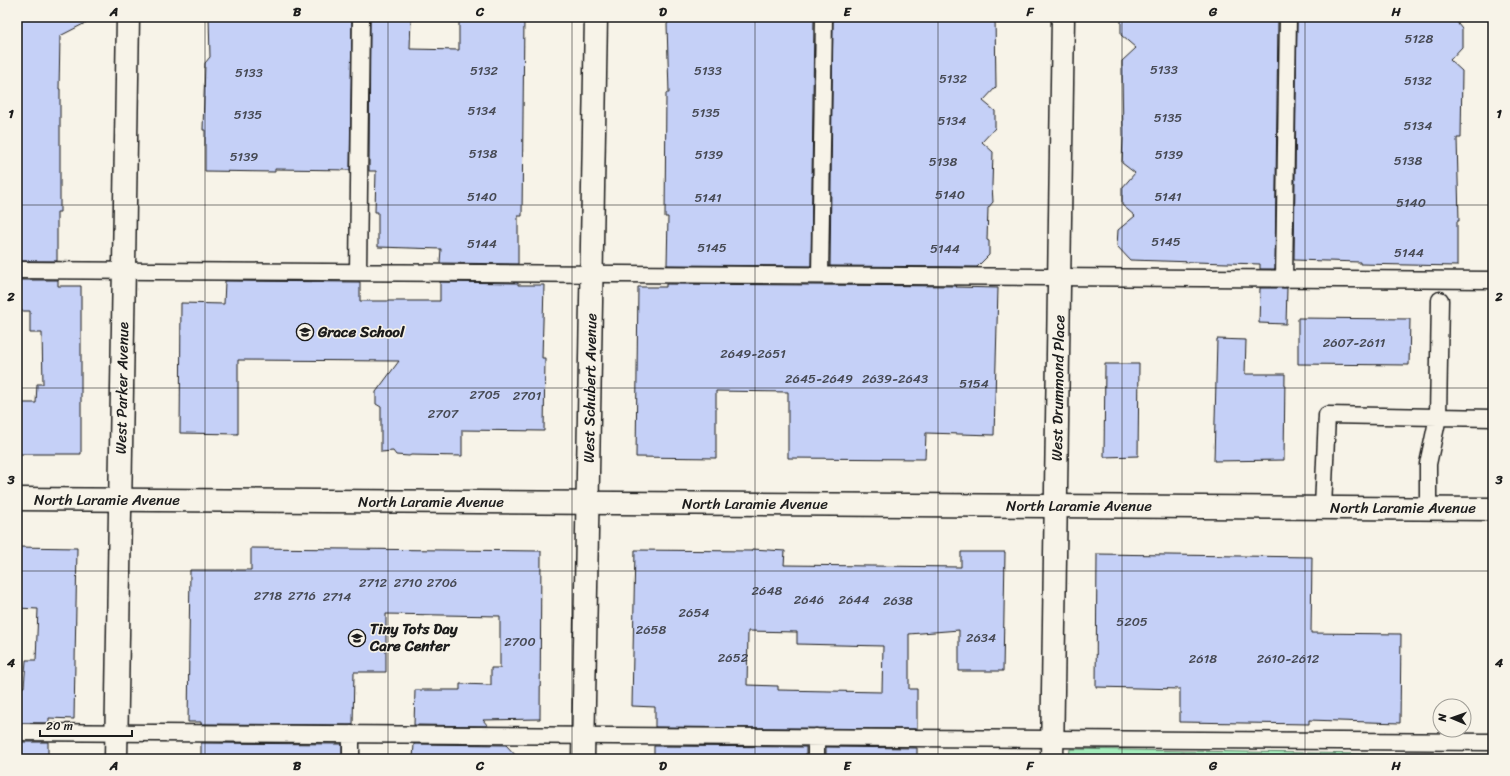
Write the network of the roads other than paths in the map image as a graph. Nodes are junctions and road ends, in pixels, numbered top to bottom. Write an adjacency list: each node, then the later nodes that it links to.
1 (128, 17): 8 (street, West Parker Avenue)
2 (361, 17): 9 (lane)
3 (596, 17): 10 (street, West Schubert Avenue)
4 (824, 17): 11 (lane)
5 (1063, 17): 12 (street, West Drummond Place)
6 (1288, 17): 13 (lane)
7 (17, 270): 8 (lane)
8 (124, 271): 9 (lane); 19 (street, West Parker Avenue)
9 (358, 272): 10 (lane)
10 (592, 274): 11 (lane); 20 (street, West Schubert Avenue)
11 (820, 275): 12 (lane)
12 (1060, 277): 13 (lane); 21 (street, West Drummond Place)
13 (1284, 279): 14 (lane)
14 (1493, 280)
15 (1440, 300): 16 (lane)
16 (1438, 417): 17 (lane); 22 (lane); 23 (lane)
17 (1493, 418)
18 (17, 499): 19 (street, North Laramie Avenue)
19 (120, 500): 20 (street, North Laramie Avenue); 26 (street, West Parker Avenue)
20 (588, 502): 21 (street, North Laramie Avenue); 28 (street, West Schubert Avenue)
21 (1056, 506): 22 (street, North Laramie Avenue); 31 (street, West Drummond Place)
22 (1323, 508): 23 (street, North Laramie Avenue)
23 (1428, 508): 24 (street, North Laramie Avenue)
24 (1493, 509)
25 (17, 732): 26 (lane)
26 (116, 733): 27 (lane); 32 (street, West Parker Avenue)
27 (351, 734): 28 (lane); 33 (lane)
28 (583, 736): 29 (lane); 34 (street, West Schubert Avenue)
29 (816, 737): 31 (lane); 35 (lane)
30 (1493, 742): 31 (lane)
31 (1052, 749)
32 (116, 759)
33 (351, 759)
34 (583, 759)
35 (816, 759)

